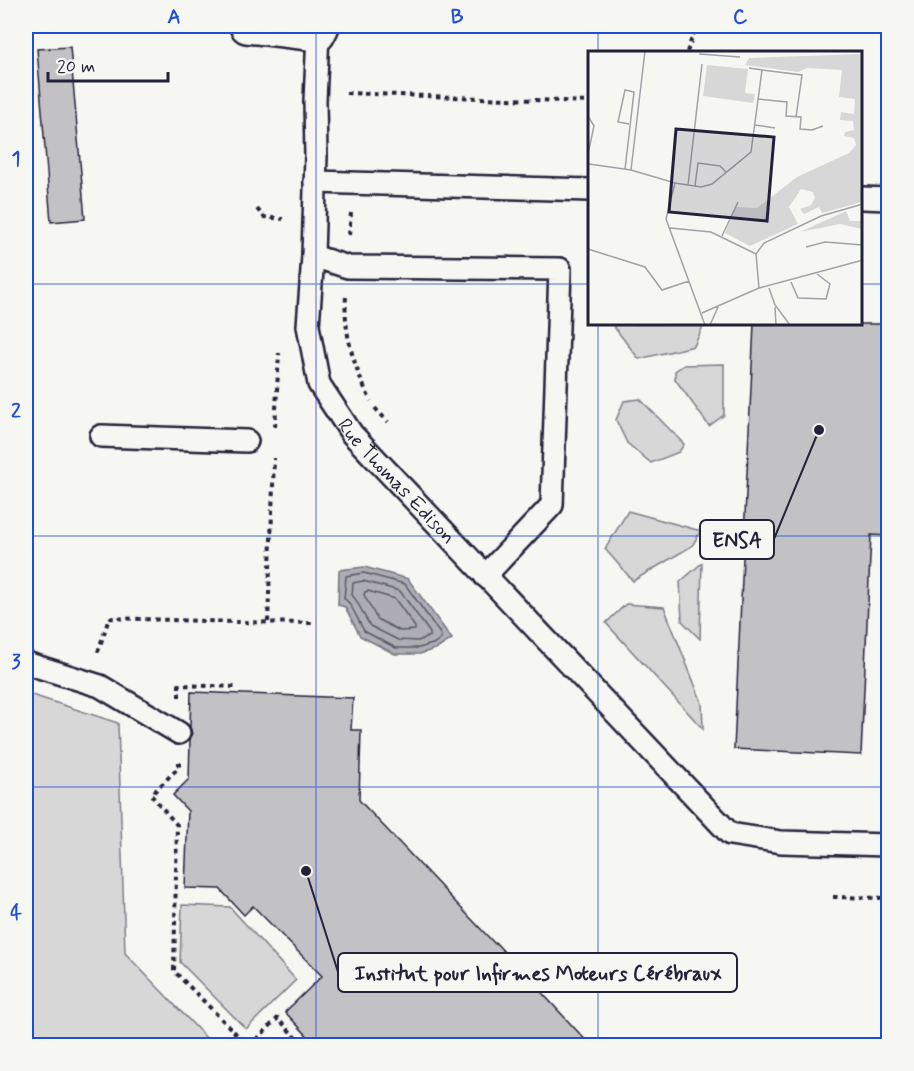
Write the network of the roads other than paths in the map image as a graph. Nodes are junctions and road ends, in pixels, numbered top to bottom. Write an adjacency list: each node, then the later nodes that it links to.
1 (247, 26): 2 (street)
2 (320, 30): 3 (lane, Rue Thomas Edison)
3 (315, 182): 4 (lane); 7 (lane, Rue Thomas Edison)
4 (588, 190)
5 (863, 198): 6 (lane)
6 (888, 199)
7 (313, 256): 10 (lane, Rue Thomas Edison); 10 (lane)
8 (101, 436): 9 (lane)
9 (247, 441)
10 (486, 576): 13 (lane, Rue Thomas Edison)
11 (26, 663): 12 (lane)
12 (179, 733)
13 (888, 845)

